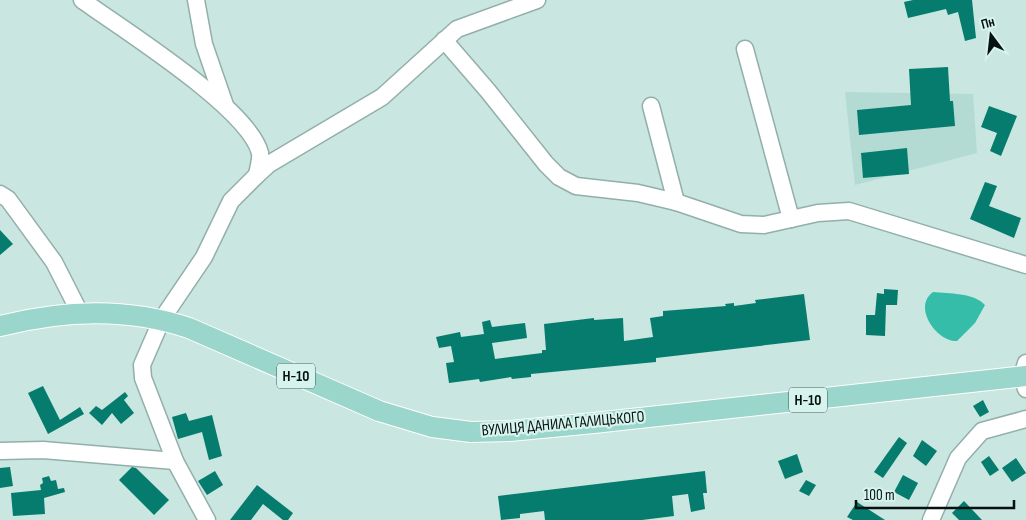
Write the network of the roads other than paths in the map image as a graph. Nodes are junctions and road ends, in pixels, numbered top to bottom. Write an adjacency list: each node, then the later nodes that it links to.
1 (82, 0): 7 (street)
2 (196, 0): 7 (street)
3 (536, 0): 4 (street)
4 (444, 40): 8 (street); 10 (street)
5 (745, 49): 11 (street)
6 (651, 106): 10 (street)
7 (226, 107): 8 (street)
8 (257, 175): 14 (street)
9 (0, 194): 13 (street)
10 (676, 202): 11 (street)
11 (791, 218): 12 (street)
12 (1026, 265)
13 (80, 313): 14 (main road, ВУЛИЦЯ ДАНИЛА ГАЛИЦЬКОГО / Н-10); 15 (main road, ВУЛИЦЯ ДАНИЛА ГАЛИЦЬКОГО / Н-10)
14 (162, 319): 16 (main road, ВУЛИЦЯ ДАНИЛА ГАЛИЦЬКОГО / Н-10); 19 (street)
15 (0, 326)
16 (1025, 376)
17 (1026, 419): 21 (street)
18 (0, 451): 19 (street)
19 (175, 461): 20 (street)
20 (207, 520)
21 (931, 520)

